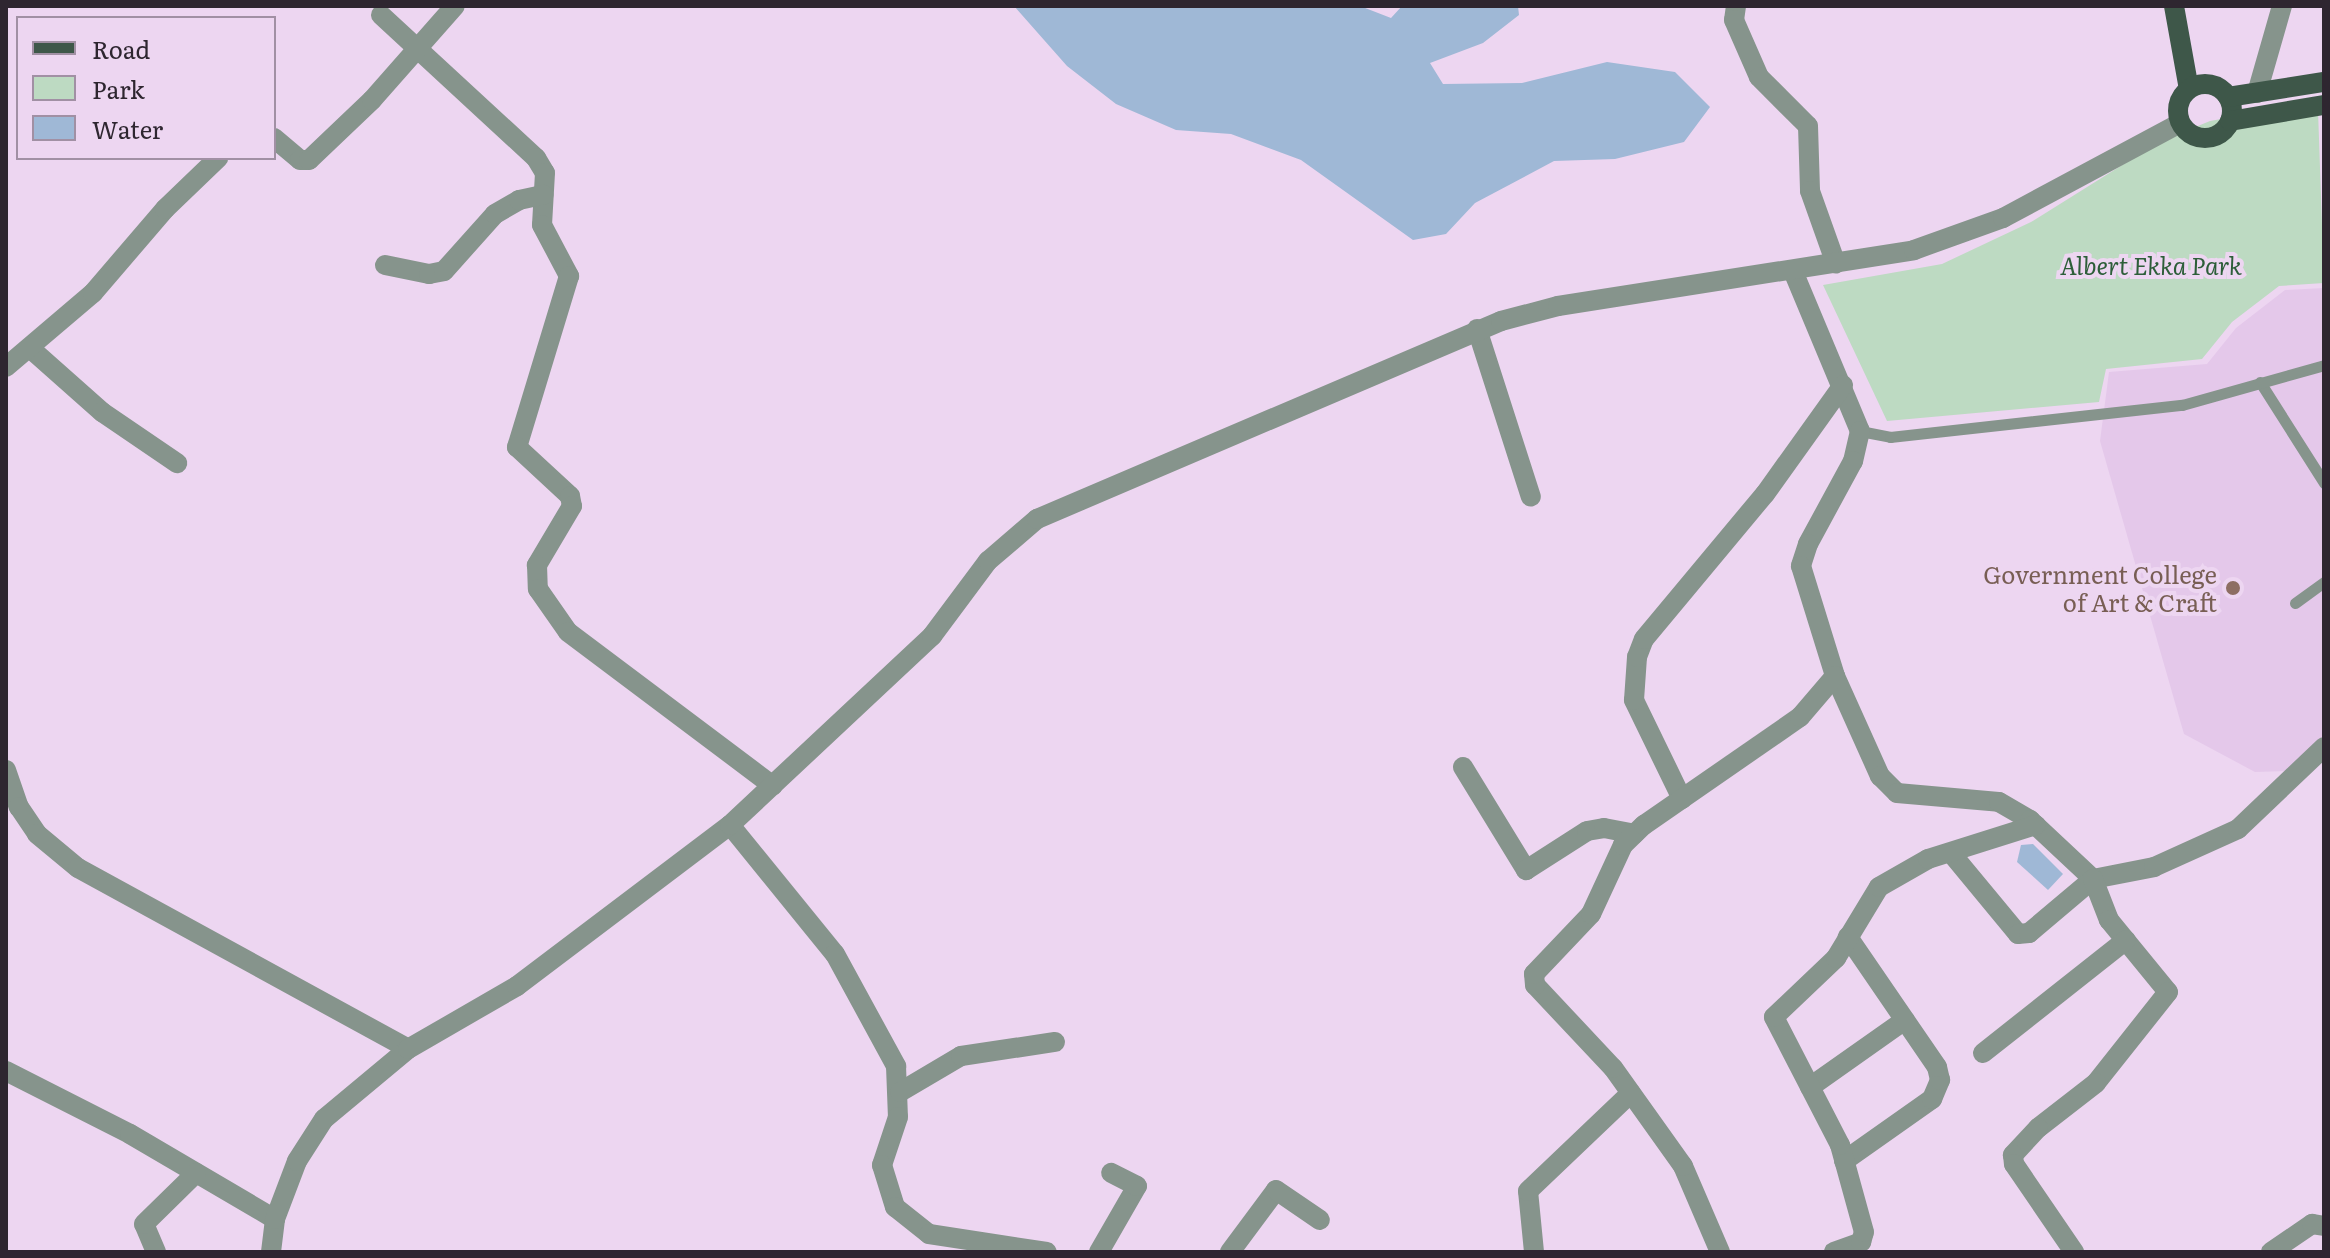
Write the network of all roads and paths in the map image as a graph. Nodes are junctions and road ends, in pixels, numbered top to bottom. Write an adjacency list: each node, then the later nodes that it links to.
1 (455, 6): 6 (street)
2 (1736, 6): 17 (street)
3 (2174, 6): 8 (main road)
4 (2282, 6): 9 (street)
5 (381, 15): 6 (street)
6 (417, 50): 14 (street); 16 (street)
7 (2324, 82): 9 (main road)
8 (2189, 89): 10 (main road); 13 (main road)
9 (2257, 93): 10 (main road)
10 (2228, 97): 12 (main road)
11 (2324, 105): 12 (main road)
12 (2230, 121): 13 (main road)
13 (2180, 123): 17 (street)
14 (276, 140)
15 (216, 160): 21 (street)
16 (543, 195): 18 (street); 36 (street)
17 (1836, 264): 19 (street)
18 (385, 265)
19 (1793, 271): 20 (street); 25 (street)
20 (1477, 329): 29 (street); 36 (street)
21 (31, 349): 23 (street); 27 (street)
22 (2324, 365): 24 (lane)
23 (6, 367)
24 (2260, 382): 26 (lane); 28 (lane)
25 (1843, 385): 26 (street); 37 (street)
26 (1860, 431): 32 (street)
27 (177, 463)
28 (2324, 483)
29 (1531, 497)
30 (2324, 582): 31 (lane)
31 (2295, 603)
32 (1835, 676): 37 (street); 39 (street)
33 (2324, 747): 42 (street)
34 (1463, 767): 40 (street)
35 (6, 770): 47 (street)
36 (773, 786): 38 (street)
37 (1682, 799): 40 (street)
38 (730, 825): 47 (street); 51 (street)
39 (2036, 825): 41 (street); 42 (street)
40 (1634, 834): 52 (street)
41 (1951, 853): 42 (street); 43 (street)
42 (2093, 879): 44 (street)
43 (1848, 937): 45 (street); 50 (street)
44 (2126, 940): 48 (street); 67 (street)
45 (1905, 1020): 50 (street); 53 (street)
46 (1055, 1042): 51 (street)
47 (408, 1049): 56 (street)
48 (1983, 1053)
49 (6, 1071): 54 (street)
50 (1810, 1087): 53 (street)
51 (900, 1092): 61 (street)
52 (1631, 1093): 64 (street); 65 (street)
53 (1844, 1161): 66 (street)
54 (196, 1173): 56 (street); 59 (street)
55 (1111, 1173): 62 (street)
56 (275, 1219): 60 (street)
57 (1320, 1220): 63 (street)
58 (2324, 1226): 68 (street)
59 (156, 1252)
60 (271, 1252)
61 (1047, 1252)
62 (1099, 1252)
63 (1230, 1252)
64 (1534, 1252)
65 (1720, 1252)
66 (1834, 1252)
67 (2074, 1252)
68 (2271, 1252)

